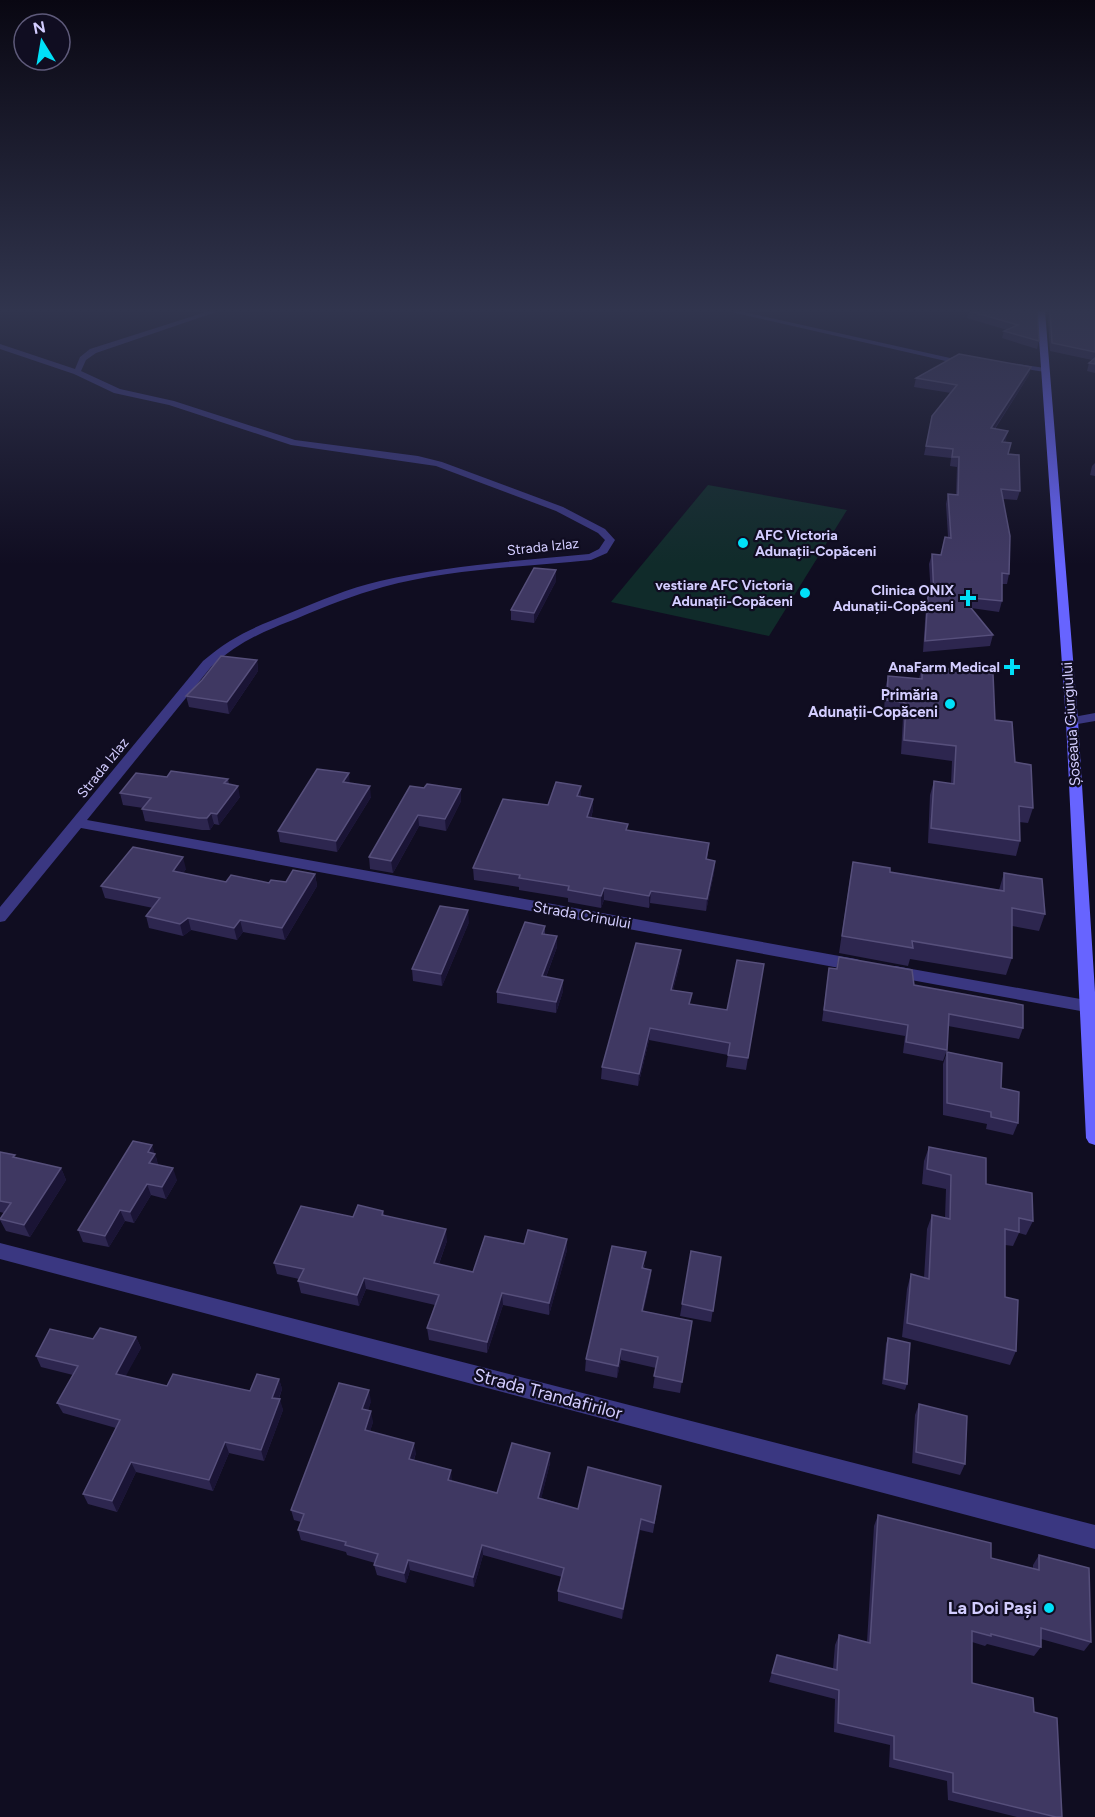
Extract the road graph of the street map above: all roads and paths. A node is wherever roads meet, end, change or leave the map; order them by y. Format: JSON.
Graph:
{"nodes":[{"id":1,"x":139,"y":396,"type":"edge"},
{"id":2,"x":1047,"y":396,"type":"edge"},
{"id":3,"x":1095,"y":717,"type":"edge"},
{"id":4,"x":1071,"y":721,"type":"junction"},
{"id":5,"x":78,"y":823,"type":"junction"},
{"id":6,"x":0,"y":917,"type":"edge"},
{"id":7,"x":1086,"y":1006,"type":"junction"},
{"id":8,"x":1095,"y":1137,"type":"edge"},
{"id":9,"x":0,"y":1251,"type":"edge"},
{"id":10,"x":1095,"y":1537,"type":"edge"}],
"edges":[{"from":1,"to":5,"type":"street","name":"Strada Izlaz"},
{"from":2,"to":4,"type":"street","name":"Șoseaua Giurgiului"},
{"from":3,"to":4,"type":"street"},
{"from":4,"to":7,"type":"street","name":"Șoseaua Giurgiului"},
{"from":5,"to":6,"type":"street","name":"Strada Izlaz"},
{"from":5,"to":7,"type":"street","name":"Strada Crinului"},
{"from":7,"to":8,"type":"street","name":"Șoseaua Giurgiului"},
{"from":9,"to":10,"type":"street","name":"Strada Trandafirilor"}]}
